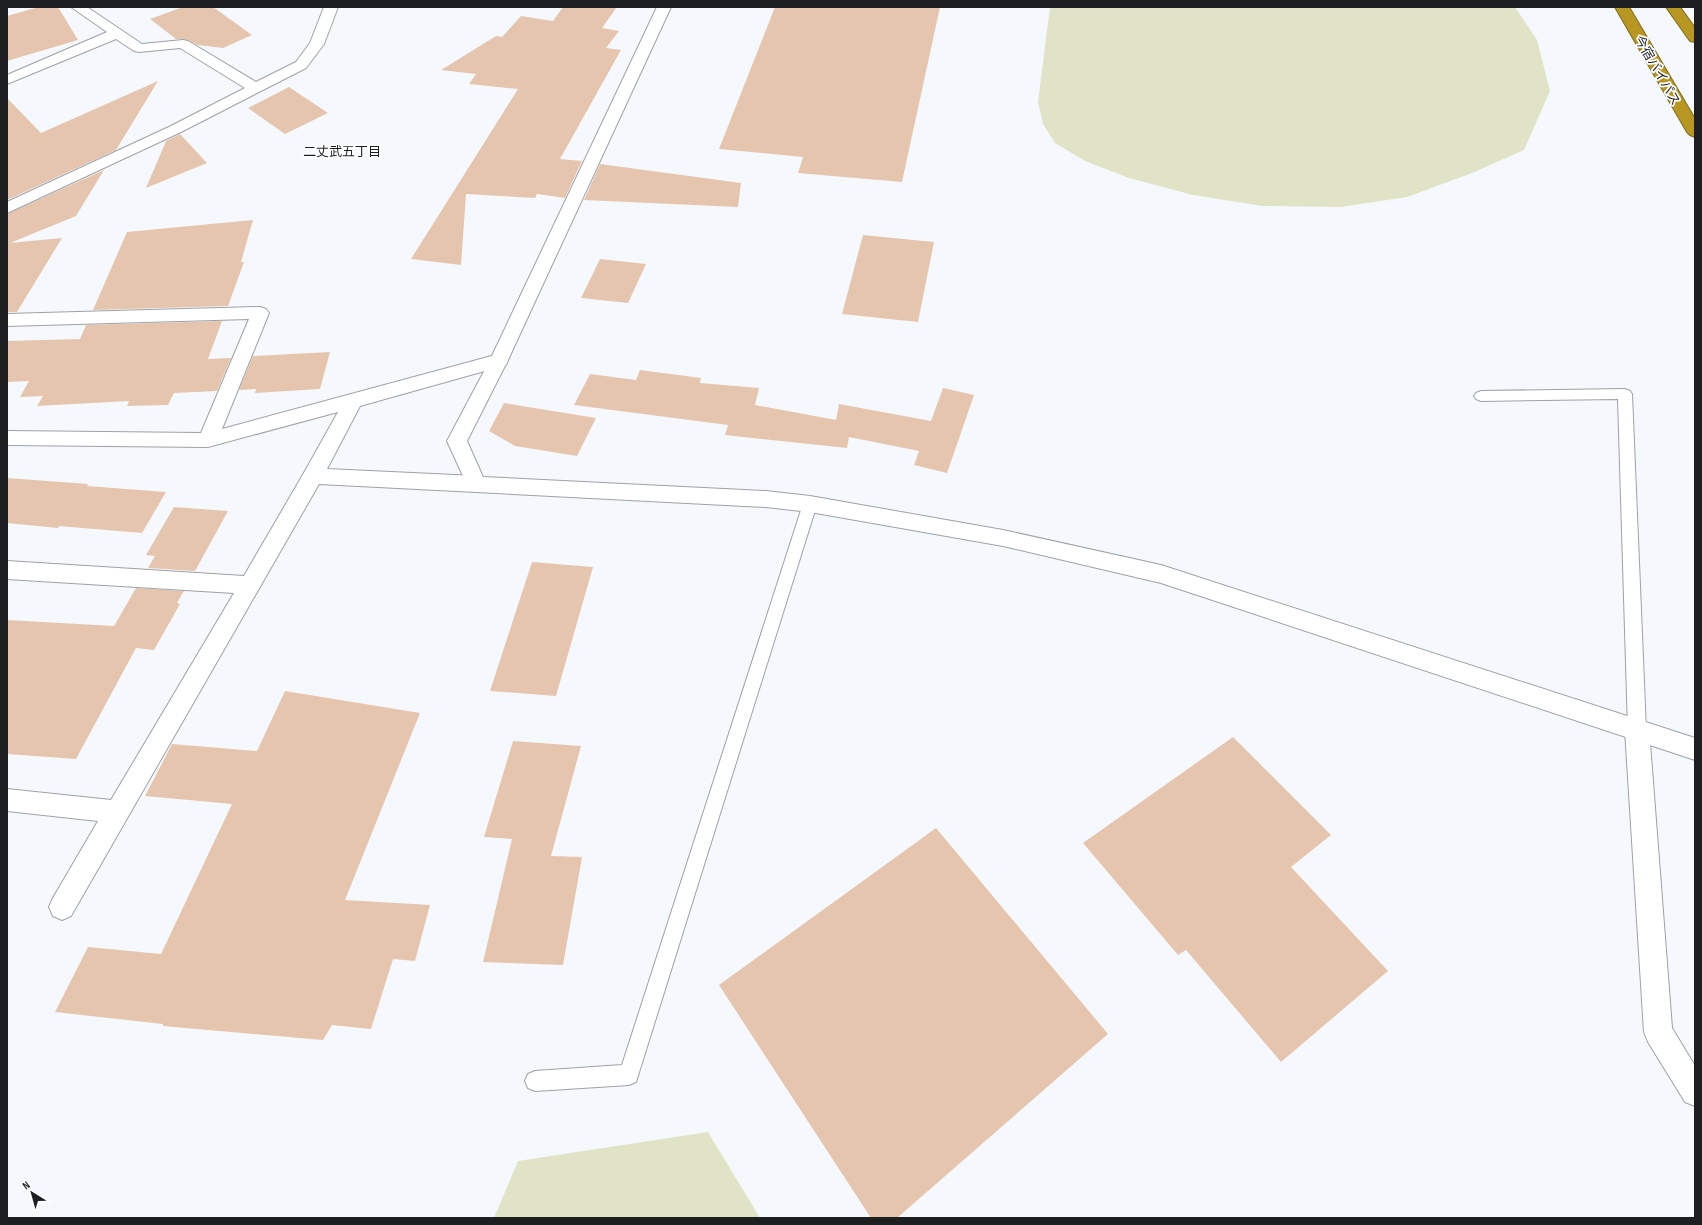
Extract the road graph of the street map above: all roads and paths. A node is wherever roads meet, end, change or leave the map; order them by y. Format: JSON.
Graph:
{"nodes":[{"id":1,"x":78,"y":7,"type":"edge"},
{"id":2,"x":331,"y":7,"type":"edge"},
{"id":3,"x":664,"y":7,"type":"edge"},
{"id":4,"x":1622,"y":7,"type":"edge"},
{"id":5,"x":1673,"y":7,"type":"edge"},
{"id":6,"x":117,"y":33,"type":"junction"},
{"id":7,"x":1695,"y":38,"type":"edge"},
{"id":8,"x":7,"y":80,"type":"edge"},
{"id":9,"x":255,"y":88,"type":"junction"},
{"id":10,"x":1695,"y":132,"type":"edge"},
{"id":11,"x":7,"y":208,"type":"edge"},
{"id":12,"x":7,"y":320,"type":"edge"},
{"id":13,"x":499,"y":360,"type":"junction"},
{"id":14,"x":1481,"y":396,"type":"dead end"},
{"id":15,"x":353,"y":401,"type":"junction"},
{"id":16,"x":7,"y":438,"type":"edge"},
{"id":17,"x":208,"y":440,"type":"junction"},
{"id":18,"x":313,"y":476,"type":"junction"},
{"id":19,"x":476,"y":484,"type":"junction"},
{"id":20,"x":810,"y":504,"type":"junction"},
{"id":21,"x":7,"y":570,"type":"edge"},
{"id":22,"x":250,"y":585,"type":"junction"},
{"id":23,"x":1637,"y":730,"type":"junction"},
{"id":24,"x":1695,"y":749,"type":"edge"},
{"id":25,"x":7,"y":800,"type":"edge"},
{"id":26,"x":118,"y":812,"type":"junction"},
{"id":27,"x":62,"y":907,"type":"dead end"},
{"id":28,"x":534,"y":1081,"type":"dead end"},
{"id":29,"x":1695,"y":1092,"type":"edge"}],
"edges":[{"from":1,"to":6,"type":"street"},
{"from":2,"to":9,"type":"street"},
{"from":3,"to":13,"type":"street"},
{"from":4,"to":10,"type":"highway","name":"今宿バイパス"},
{"from":5,"to":7,"type":"highway"},
{"from":6,"to":8,"type":"street"},
{"from":6,"to":9,"type":"street"},
{"from":9,"to":11,"type":"street"},
{"from":12,"to":17,"type":"street"},
{"from":13,"to":15,"type":"street"},
{"from":13,"to":19,"type":"street"},
{"from":14,"to":23,"type":"lane"},
{"from":15,"to":17,"type":"street"},
{"from":15,"to":18,"type":"street"},
{"from":16,"to":17,"type":"street"},
{"from":18,"to":19,"type":"street"},
{"from":18,"to":22,"type":"street"},
{"from":19,"to":20,"type":"street"},
{"from":20,"to":23,"type":"street"},
{"from":20,"to":28,"type":"lane"},
{"from":21,"to":22,"type":"street"},
{"from":22,"to":26,"type":"street"},
{"from":23,"to":24,"type":"street"},
{"from":23,"to":29,"type":"street"},
{"from":25,"to":26,"type":"street"},
{"from":26,"to":27,"type":"street"}]}
